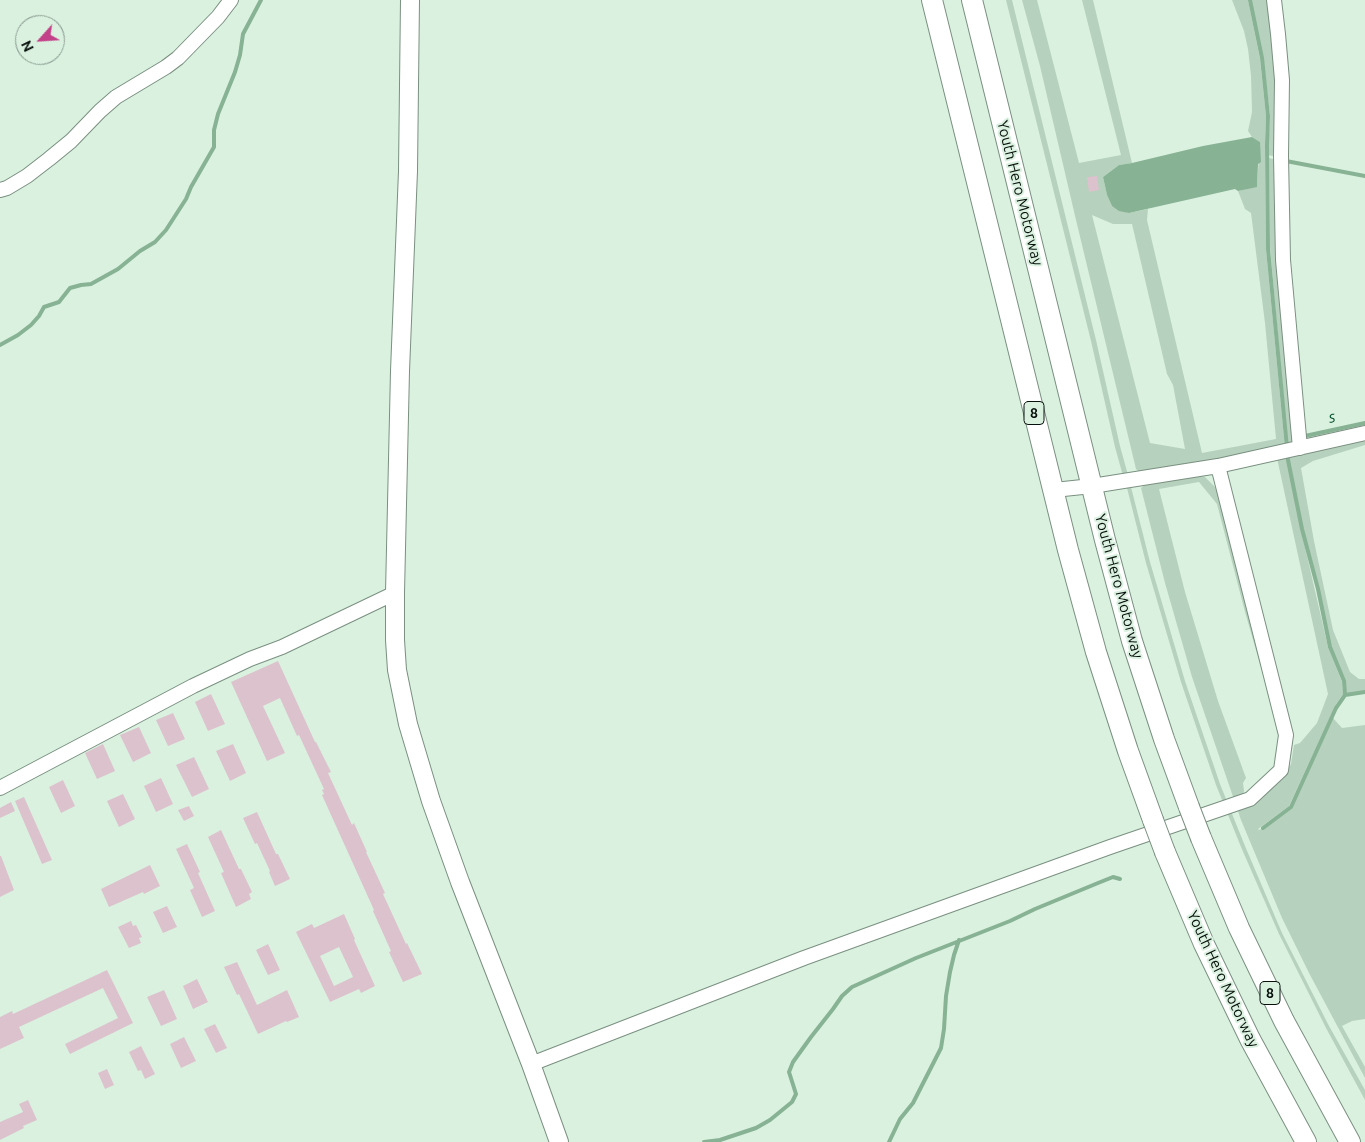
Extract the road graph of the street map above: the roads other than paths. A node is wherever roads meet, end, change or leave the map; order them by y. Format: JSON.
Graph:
{"nodes":[{"id":1,"x":231,"y":0,"type":"edge"},
{"id":2,"x":410,"y":0,"type":"edge"},
{"id":3,"x":932,"y":0,"type":"edge"},
{"id":4,"x":972,"y":0,"type":"edge"},
{"id":5,"x":1274,"y":0,"type":"edge"},
{"id":6,"x":2,"y":190,"type":"edge"},
{"id":7,"x":1365,"y":433,"type":"edge"},
{"id":8,"x":1293,"y":449,"type":"junction"},
{"id":9,"x":1218,"y":466,"type":"junction"},
{"id":10,"x":1092,"y":486,"type":"junction"},
{"id":11,"x":1054,"y":490,"type":"junction"},
{"id":12,"x":395,"y":593,"type":"junction"},
{"id":13,"x":0,"y":788,"type":"edge"},
{"id":14,"x":531,"y":1064,"type":"junction"},
{"id":15,"x":559,"y":1142,"type":"edge"},
{"id":16,"x":1306,"y":1142,"type":"edge"},
{"id":17,"x":1350,"y":1142,"type":"edge"}],
"edges":[{"from":1,"to":6,"type":"street"},
{"from":2,"to":12,"type":"main road"},
{"from":3,"to":11,"type":"highway","name":"Youth Hero Motorway","number":"8"},
{"from":4,"to":10,"type":"highway","name":"Youth Hero Motorway","number":"8"},
{"from":5,"to":8,"type":"street"},
{"from":7,"to":8,"type":"street"},
{"from":8,"to":9,"type":"street"},
{"from":9,"to":10,"type":"street"},
{"from":9,"to":14,"type":"street"},
{"from":10,"to":11,"type":"street"},
{"from":10,"to":17,"type":"highway","name":"Youth Hero Motorway","number":"8","bridge":true},
{"from":11,"to":16,"type":"highway","name":"Youth Hero Motorway","number":"8","bridge":true},
{"from":12,"to":13,"type":"street"},
{"from":12,"to":14,"type":"main road"},
{"from":14,"to":15,"type":"main road"}]}
